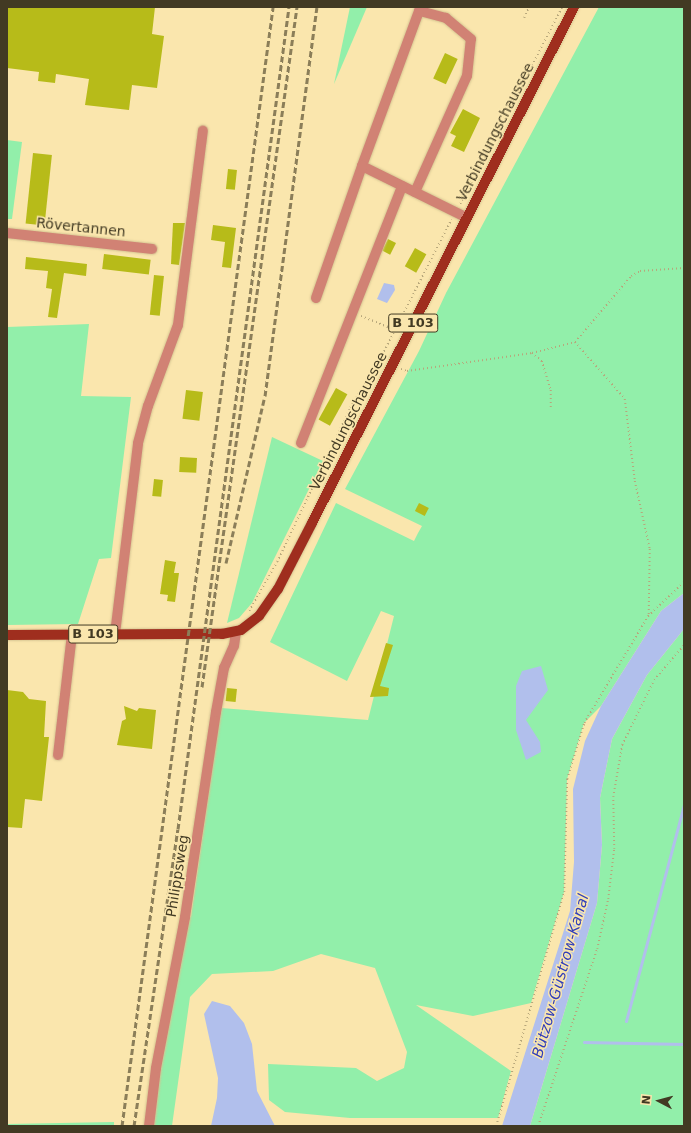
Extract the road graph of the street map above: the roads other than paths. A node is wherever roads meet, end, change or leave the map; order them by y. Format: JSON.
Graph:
{"nodes":[{"id":1,"x":574,"y":7,"type":"edge"},
{"id":2,"x":203,"y":131,"type":"dead end"},
{"id":3,"x":362,"y":166,"type":"junction"},
{"id":4,"x":402,"y":186,"type":"junction"},
{"id":5,"x":415,"y":192,"type":"junction"},
{"id":6,"x":467,"y":218,"type":"junction"},
{"id":7,"x":7,"y":233,"type":"edge"},
{"id":8,"x":152,"y":249,"type":"dead end"},
{"id":9,"x":316,"y":298,"type":"dead end"},
{"id":10,"x":301,"y":443,"type":"dead end"},
{"id":11,"x":236,"y":632,"type":"junction"},
{"id":12,"x":7,"y":634,"type":"edge"},
{"id":13,"x":72,"y":634,"type":"junction"},
{"id":14,"x":115,"y":634,"type":"junction"},
{"id":15,"x":58,"y":755,"type":"dead end"},
{"id":16,"x":149,"y":1126,"type":"edge"}],
"edges":[{"from":1,"to":6,"type":"main road","name":"Verbindungschaussee","number":"B 103"},
{"from":2,"to":14,"type":"street"},
{"from":3,"to":4,"type":"street"},
{"from":3,"to":5,"type":"street"},
{"from":3,"to":9,"type":"street"},
{"from":4,"to":5,"type":"street"},
{"from":4,"to":10,"type":"street"},
{"from":5,"to":6,"type":"street"},
{"from":6,"to":11,"type":"main road","name":"Verbindungschaussee","number":"B 103"},
{"from":7,"to":8,"type":"street","name":"Rövertannen"},
{"from":11,"to":14,"type":"main road","name":"Verbindungschaussee","number":"B 103"},
{"from":11,"to":16,"type":"street","name":"Philippsweg"},
{"from":12,"to":13,"type":"main road","name":"Verbindungschaussee","number":"B 103"},
{"from":13,"to":14,"type":"main road","name":"Verbindungschaussee","number":"B 103"},
{"from":13,"to":15,"type":"street"}]}
